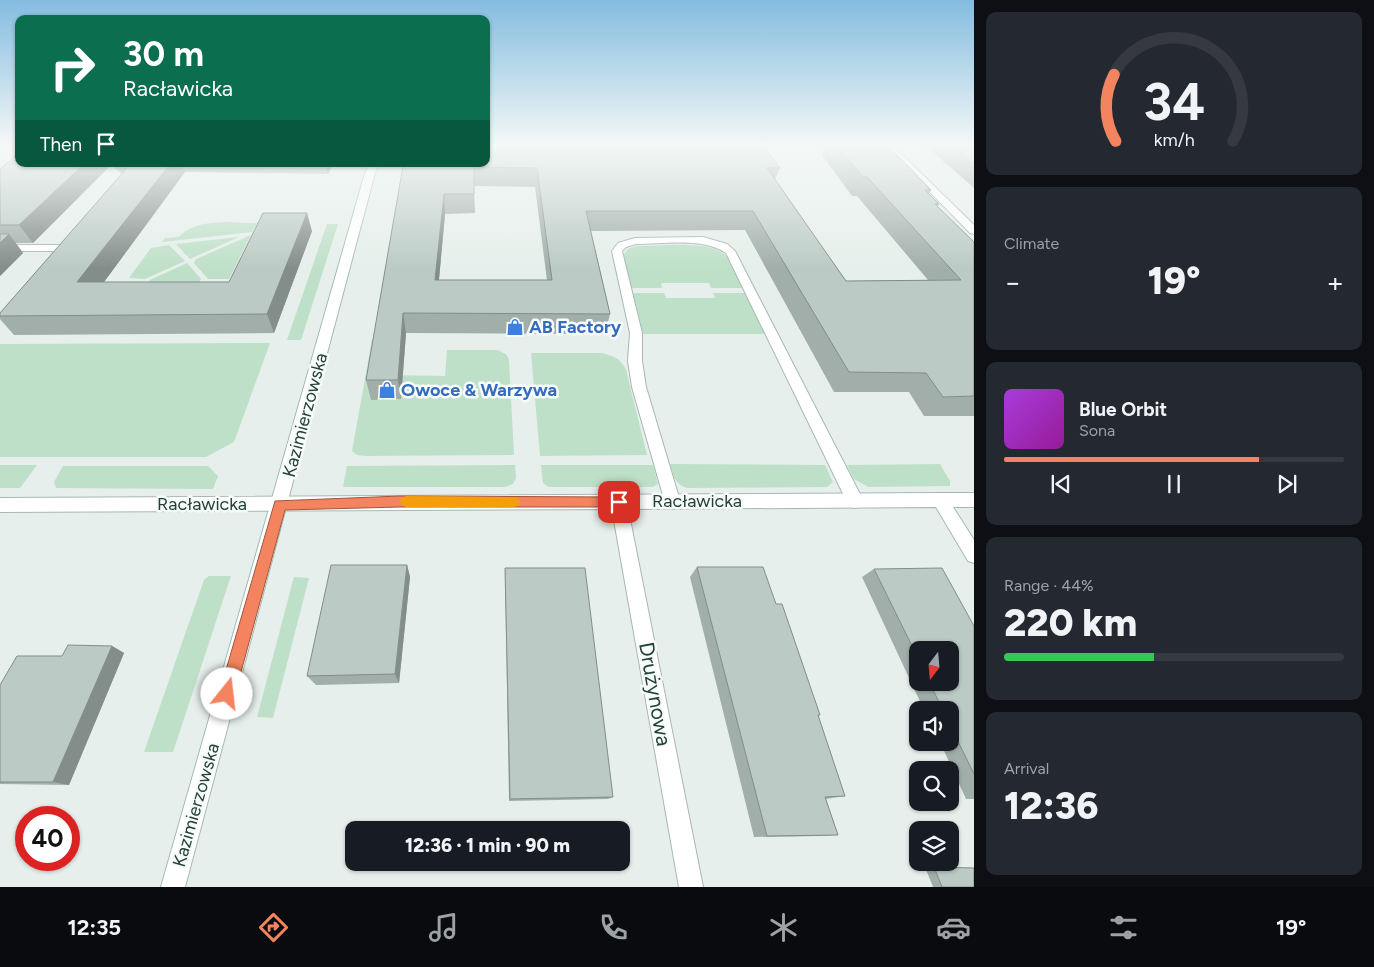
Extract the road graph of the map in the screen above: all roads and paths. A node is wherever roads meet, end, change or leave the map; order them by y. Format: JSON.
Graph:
{"nodes":[{"id":1,"x":366,"y":186,"type":"edge"},
{"id":2,"x":931,"y":186,"type":"edge"},
{"id":3,"x":972,"y":226,"type":"edge"},
{"id":4,"x":0,"y":248,"type":"edge"},
{"id":5,"x":49,"y":263,"type":"edge"},
{"id":6,"x":940,"y":500,"type":"junction"},
{"id":7,"x":974,"y":500,"type":"edge"},
{"id":8,"x":672,"y":501,"type":"junction"},
{"id":9,"x":855,"y":501,"type":"junction"},
{"id":10,"x":619,"y":502,"type":"junction"},
{"id":11,"x":280,"y":504,"type":"junction"},
{"id":12,"x":0,"y":505,"type":"edge"},
{"id":13,"x":974,"y":556,"type":"edge"},
{"id":14,"x":173,"y":887,"type":"edge"},
{"id":15,"x":691,"y":887,"type":"edge"}],
"edges":[{"from":1,"to":11,"type":"street","name":"Kazimierzowska"},
{"from":2,"to":3,"type":"street"},
{"from":4,"to":5,"type":"street"},
{"from":6,"to":7,"type":"street","name":"Racławicka"},
{"from":6,"to":9,"type":"street","name":"Racławicka"},
{"from":6,"to":13,"type":"street"},
{"from":8,"to":9,"type":"street","name":"Racławicka"},
{"from":8,"to":9,"type":"street"},
{"from":8,"to":10,"type":"street","name":"Racławicka"},
{"from":10,"to":11,"type":"street","name":"Racławicka"},
{"from":10,"to":15,"type":"street","name":"Drużynowa"},
{"from":11,"to":12,"type":"street","name":"Racławicka"},
{"from":11,"to":14,"type":"street","name":"Kazimierzowska"}]}
